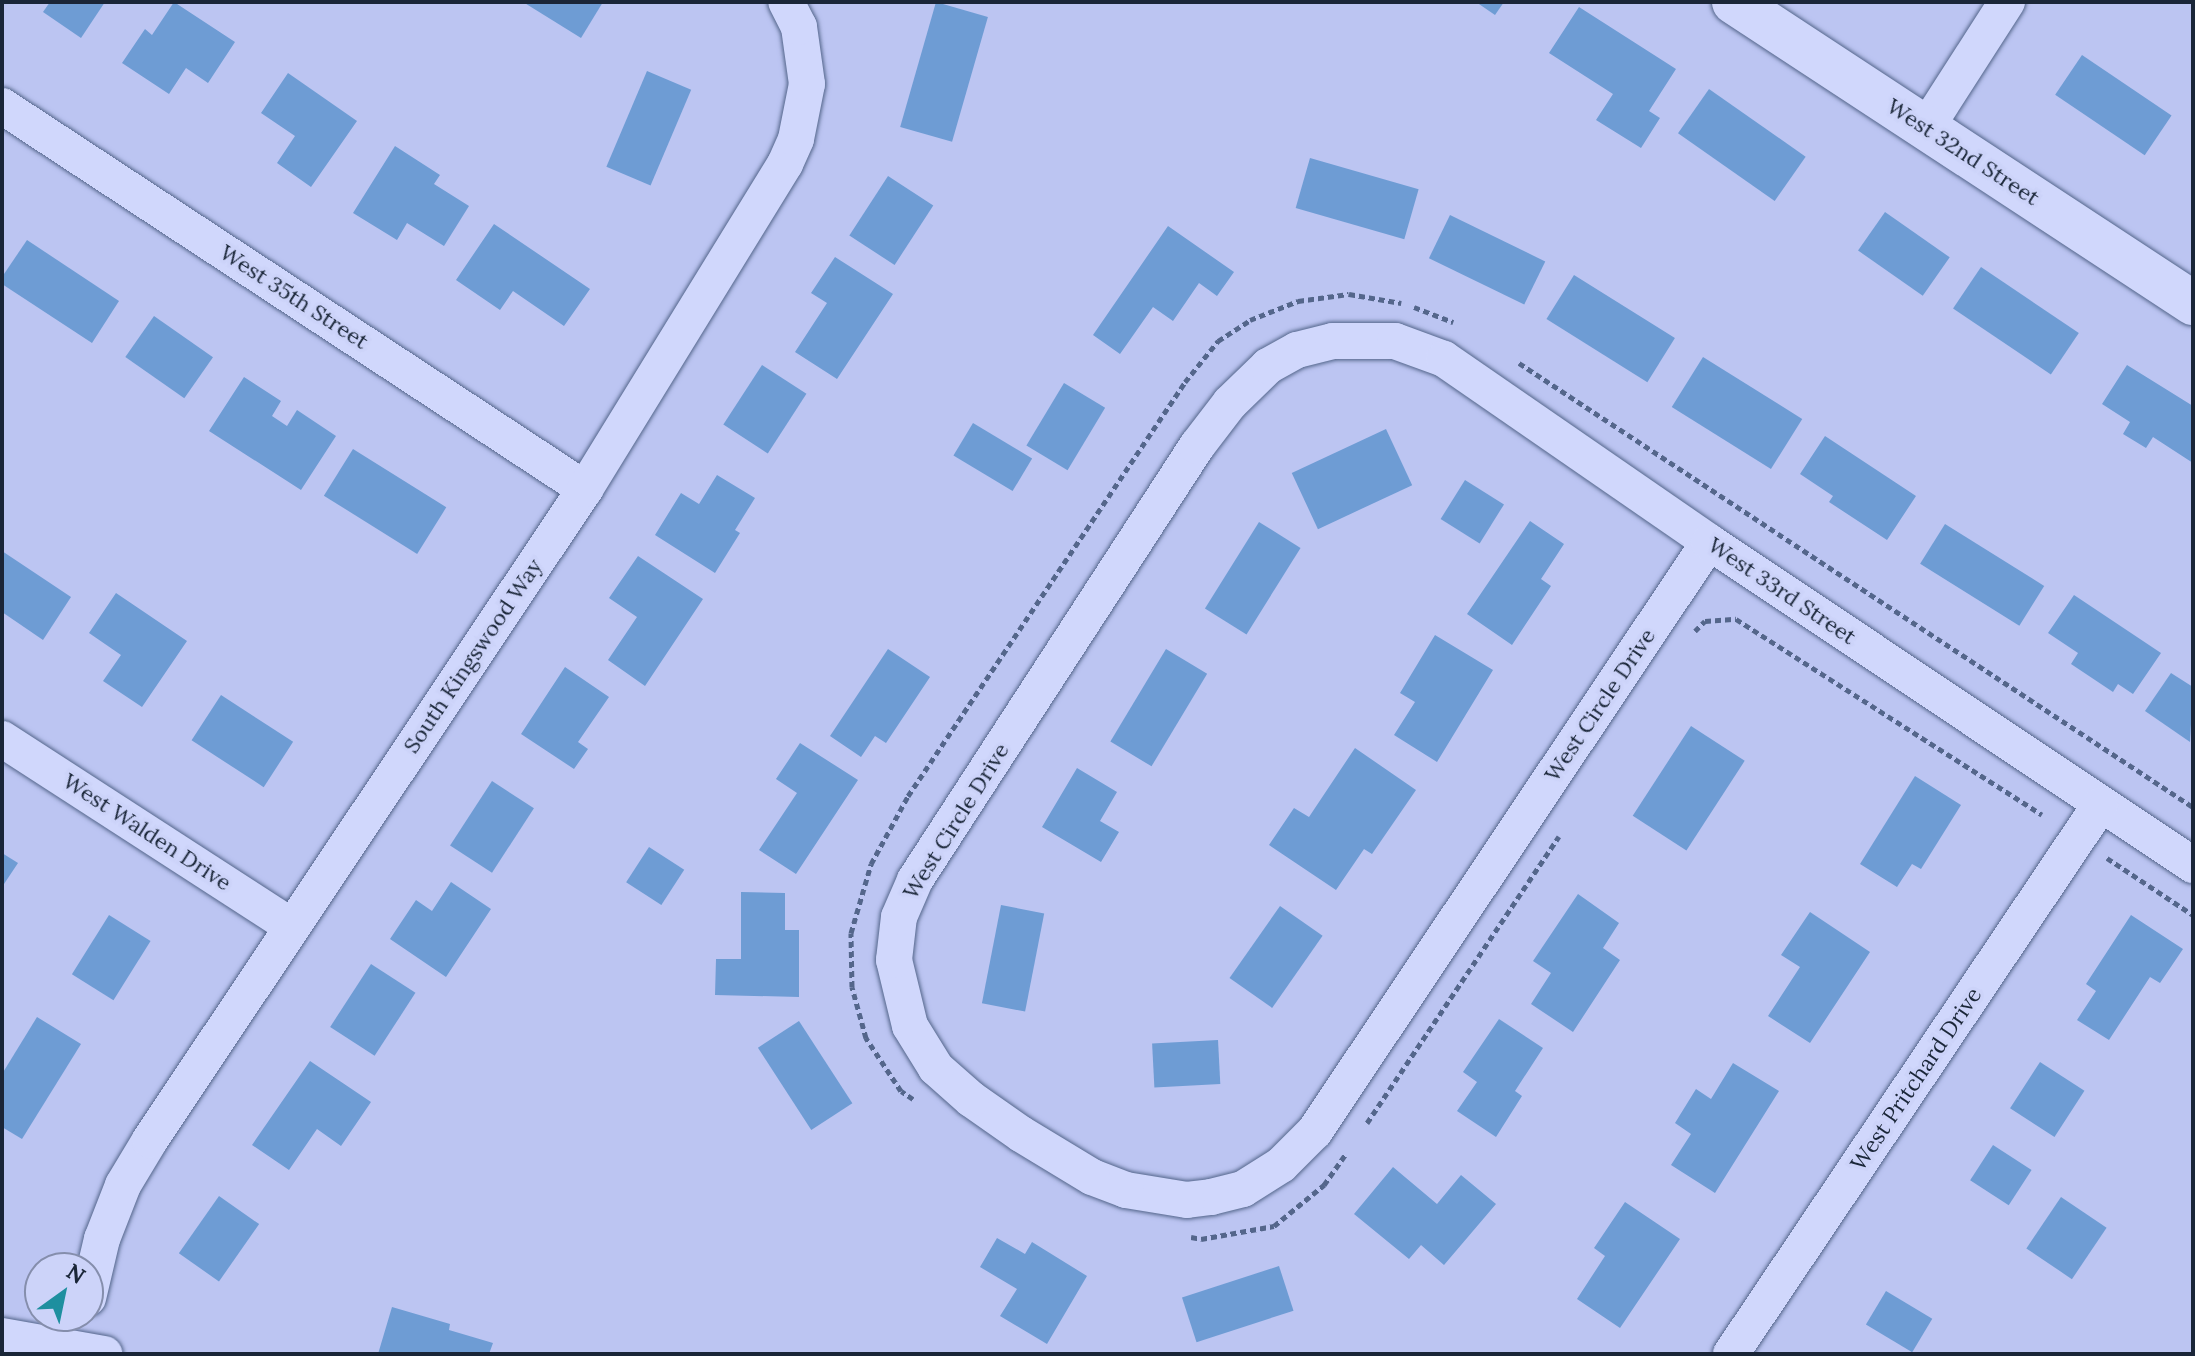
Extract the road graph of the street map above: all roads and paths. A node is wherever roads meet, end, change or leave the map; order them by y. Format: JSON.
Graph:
{"nodes":[{"id":1,"x":786,"y":2,"type":"edge"},
{"id":2,"x":1734,"y":2,"type":"edge"},
{"id":3,"x":2007,"y":2,"type":"edge"},
{"id":4,"x":2,"y":106,"type":"edge"},
{"id":5,"x":1926,"y":128,"type":"junction"},
{"id":6,"x":2193,"y":303,"type":"edge"},
{"id":7,"x":1464,"y":329,"type":"dead end"},
{"id":8,"x":1363,"y":339,"type":"joint"},
{"id":9,"x":1515,"y":361,"type":"dead end"},
{"id":10,"x":585,"y":489,"type":"junction"},
{"id":11,"x":1709,"y":542,"type":"junction"},
{"id":12,"x":1690,"y":634,"type":"dead end"},
{"id":13,"x":2,"y":739,"type":"edge"},
{"id":14,"x":2100,"y":805,"type":"junction"},
{"id":15,"x":2193,"y":807,"type":"edge"},
{"id":16,"x":2042,"y":815,"type":"dead end"},
{"id":17,"x":1563,"y":831,"type":"dead end"},
{"id":18,"x":2096,"y":851,"type":"dead end"},
{"id":19,"x":2193,"y":865,"type":"edge"},
{"id":20,"x":2193,"y":915,"type":"edge"},
{"id":21,"x":291,"y":926,"type":"junction"},
{"id":22,"x":923,"y":1106,"type":"dead end"},
{"id":23,"x":1364,"y":1128,"type":"dead end"},
{"id":24,"x":1348,"y":1151,"type":"dead end"},
{"id":25,"x":1188,"y":1236,"type":"dead end"},
{"id":26,"x":99,"y":1252,"type":"edge"},
{"id":27,"x":2,"y":1336,"type":"edge"},
{"id":28,"x":88,"y":1340,"type":"edge"},
{"id":29,"x":1731,"y":1354,"type":"edge"}],
"edges":[{"from":1,"to":10,"type":"street","name":"South Kingswood Way"},
{"from":2,"to":5,"type":"street","name":"West 32nd Street"},
{"from":3,"to":5,"type":"street"},
{"from":4,"to":10,"type":"street","name":"West 35th Street"},
{"from":5,"to":6,"type":"street","name":"West 32nd Street"},
{"from":7,"to":22,"type":"path"},
{"from":8,"to":11,"type":"street","name":"West 33rd Street"},
{"from":8,"to":11,"type":"street","name":"West Circle Drive"},
{"from":9,"to":15,"type":"path"},
{"from":10,"to":21,"type":"street","name":"South Kingswood Way"},
{"from":11,"to":14,"type":"street","name":"West 33rd Street"},
{"from":12,"to":16,"type":"path"},
{"from":13,"to":21,"type":"street","name":"West Walden Drive"},
{"from":14,"to":19,"type":"street","name":"West 33rd Street"},
{"from":14,"to":29,"type":"street","name":"West Pritchard Drive"},
{"from":17,"to":23,"type":"path"},
{"from":18,"to":20,"type":"path"},
{"from":21,"to":26,"type":"street","name":"South Kingswood Way"},
{"from":24,"to":25,"type":"path"},
{"from":27,"to":28,"type":"street"}]}
